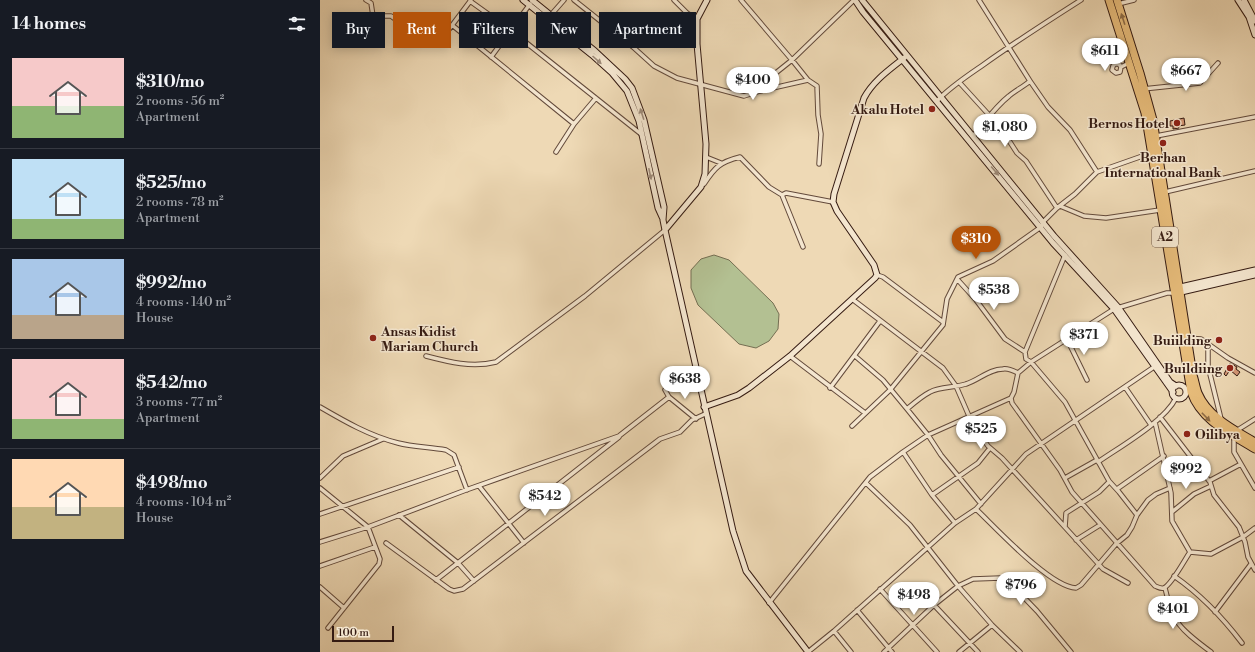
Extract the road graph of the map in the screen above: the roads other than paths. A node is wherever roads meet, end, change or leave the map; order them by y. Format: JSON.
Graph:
{"nodes":[{"id":1,"x":366,"y":0,"type":"edge"},
{"id":2,"x":471,"y":0,"type":"edge"},
{"id":3,"x":523,"y":0,"type":"edge"},
{"id":4,"x":564,"y":0,"type":"edge"},
{"id":5,"x":574,"y":0,"type":"edge"},
{"id":6,"x":674,"y":0,"type":"edge"},
{"id":7,"x":707,"y":0,"type":"edge"},
{"id":8,"x":741,"y":0,"type":"edge"},
{"id":9,"x":855,"y":0,"type":"edge"},
{"id":10,"x":862,"y":0,"type":"edge"},
{"id":11,"x":980,"y":0,"type":"edge"},
{"id":12,"x":1081,"y":0,"type":"edge"},
{"id":13,"x":1109,"y":0,"type":"edge"},
{"id":14,"x":1134,"y":0,"type":"edge"},
{"id":15,"x":1238,"y":0,"type":"edge"},
{"id":16,"x":1244,"y":0,"type":"edge"},
{"id":17,"x":531,"y":2,"type":"edge"},
{"id":18,"x":1117,"y":2,"type":"edge"},
{"id":19,"x":486,"y":12,"type":"edge"},
{"id":20,"x":524,"y":12,"type":"edge"},
{"id":21,"x":543,"y":12,"type":"edge"},
{"id":22,"x":553,"y":12,"type":"edge"},
{"id":23,"x":697,"y":19,"type":"junction"},
{"id":24,"x":1255,"y":21,"type":"edge"},
{"id":25,"x":452,"y":26,"type":"junction"},
{"id":26,"x":1255,"y":35,"type":"edge"},
{"id":27,"x":528,"y":44,"type":"edge"},
{"id":28,"x":1008,"y":47,"type":"junction"},
{"id":29,"x":498,"y":48,"type":"edge"},
{"id":30,"x":584,"y":48,"type":"edge"},
{"id":31,"x":491,"y":57,"type":"junction"},
{"id":32,"x":905,"y":58,"type":"junction"},
{"id":33,"x":792,"y":60,"type":"junction"},
{"id":34,"x":1130,"y":62,"type":"junction"},
{"id":35,"x":1218,"y":63,"type":"dead end"},
{"id":36,"x":1121,"y":67,"type":"dead end"},
{"id":37,"x":808,"y":80,"type":"junction"},
{"id":38,"x":1030,"y":81,"type":"junction"},
{"id":39,"x":959,"y":82,"type":"junction"},
{"id":40,"x":701,"y":84,"type":"junction"},
{"id":41,"x":1142,"y":89,"type":"junction"},
{"id":42,"x":760,"y":91,"type":"junction"},
{"id":43,"x":596,"y":98,"type":"junction"},
{"id":44,"x":939,"y":100,"type":"junction"},
{"id":45,"x":989,"y":115,"type":"junction"},
{"id":46,"x":1255,"y":117,"type":"edge"},
{"id":47,"x":574,"y":124,"type":"junction"},
{"id":48,"x":645,"y":134,"type":"junction"},
{"id":49,"x":973,"y":136,"type":"junction"},
{"id":50,"x":1153,"y":137,"type":"junction"},
{"id":51,"x":556,"y":152,"type":"dead end"},
{"id":52,"x":1152,"y":152,"type":"junction"},
{"id":53,"x":706,"y":157,"type":"junction"},
{"id":54,"x":721,"y":163,"type":"junction"},
{"id":55,"x":819,"y":164,"type":"dead end"},
{"id":56,"x":1255,"y":171,"type":"edge"},
{"id":57,"x":1097,"y":172,"type":"junction"},
{"id":58,"x":701,"y":187,"type":"junction"},
{"id":59,"x":1165,"y":192,"type":"junction"},
{"id":60,"x":782,"y":195,"type":"junction"},
{"id":61,"x":833,"y":202,"type":"junction"},
{"id":62,"x":1058,"y":207,"type":"junction"},
{"id":63,"x":1160,"y":210,"type":"junction"},
{"id":64,"x":1042,"y":225,"type":"junction"},
{"id":65,"x":665,"y":230,"type":"junction"},
{"id":66,"x":803,"y":247,"type":"dead end"},
{"id":67,"x":1065,"y":255,"type":"junction"},
{"id":68,"x":877,"y":275,"type":"junction"},
{"id":69,"x":1255,"y":275,"type":"edge"},
{"id":70,"x":957,"y":279,"type":"junction"},
{"id":71,"x":1175,"y":291,"type":"junction"},
{"id":72,"x":852,"y":299,"type":"junction"},
{"id":73,"x":1116,"y":308,"type":"junction"},
{"id":74,"x":880,"y":321,"type":"junction"},
{"id":75,"x":943,"y":322,"type":"junction"},
{"id":76,"x":1187,"y":338,"type":"junction"},
{"id":77,"x":1067,"y":339,"type":"junction"},
{"id":78,"x":1208,"y":344,"type":"junction"},
{"id":79,"x":922,"y":351,"type":"junction"},
{"id":80,"x":1025,"y":352,"type":"junction"},
{"id":81,"x":426,"y":356,"type":"dead end"},
{"id":82,"x":790,"y":356,"type":"junction"},
{"id":83,"x":855,"y":356,"type":"junction"},
{"id":84,"x":1031,"y":362,"type":"junction"},
{"id":85,"x":1156,"y":366,"type":"junction"},
{"id":86,"x":1255,"y":373,"type":"edge"},
{"id":87,"x":1018,"y":374,"type":"junction"},
{"id":88,"x":1087,"y":380,"type":"dead end"},
{"id":89,"x":1186,"y":385,"type":"junction"},
{"id":90,"x":956,"y":386,"type":"junction"},
{"id":91,"x":1125,"y":387,"type":"junction"},
{"id":92,"x":830,"y":388,"type":"junction"},
{"id":93,"x":665,"y":390,"type":"dead end"},
{"id":94,"x":890,"y":390,"type":"junction"},
{"id":95,"x":1172,"y":392,"type":"junction"},
{"id":96,"x":1195,"y":394,"type":"junction"},
{"id":97,"x":670,"y":397,"type":"junction"},
{"id":98,"x":1184,"y":397,"type":"junction"},
{"id":99,"x":1011,"y":398,"type":"junction"},
{"id":100,"x":1176,"y":398,"type":"junction"},
{"id":101,"x":320,"y":407,"type":"edge"},
{"id":102,"x":704,"y":407,"type":"junction"},
{"id":103,"x":907,"y":409,"type":"junction"},
{"id":104,"x":705,"y":414,"type":"junction"},
{"id":105,"x":865,"y":414,"type":"junction"},
{"id":106,"x":970,"y":416,"type":"junction"},
{"id":107,"x":1160,"y":417,"type":"junction"},
{"id":108,"x":696,"y":419,"type":"junction"},
{"id":109,"x":1255,"y":419,"type":"edge"},
{"id":110,"x":1076,"y":421,"type":"junction"},
{"id":111,"x":1155,"y":422,"type":"junction"},
{"id":112,"x":1220,"y":424,"type":"junction"},
{"id":113,"x":1151,"y":425,"type":"junction"},
{"id":114,"x":852,"y":426,"type":"dead end"},
{"id":115,"x":1235,"y":433,"type":"junction"},
{"id":116,"x":623,"y":434,"type":"junction"},
{"id":117,"x":928,"y":435,"type":"junction"},
{"id":118,"x":383,"y":439,"type":"junction"},
{"id":119,"x":1255,"y":442,"type":"edge"},
{"id":120,"x":1042,"y":444,"type":"junction"},
{"id":121,"x":990,"y":448,"type":"junction"},
{"id":122,"x":1255,"y":449,"type":"edge"},
{"id":123,"x":903,"y":452,"type":"junction"},
{"id":124,"x":1164,"y":456,"type":"junction"},
{"id":125,"x":1098,"y":461,"type":"junction"},
{"id":126,"x":1241,"y":464,"type":"junction"},
{"id":127,"x":459,"y":467,"type":"junction"},
{"id":128,"x":1013,"y":470,"type":"junction"},
{"id":129,"x":959,"y":477,"type":"junction"},
{"id":130,"x":320,"y":478,"type":"edge"},
{"id":131,"x":1065,"y":478,"type":"junction"},
{"id":132,"x":1109,"y":482,"type":"junction"},
{"id":133,"x":866,"y":483,"type":"junction"},
{"id":134,"x":1210,"y":483,"type":"junction"},
{"id":135,"x":479,"y":486,"type":"junction"},
{"id":136,"x":320,"y":488,"type":"edge"},
{"id":137,"x":1170,"y":488,"type":"junction"},
{"id":138,"x":1255,"y":488,"type":"edge"},
{"id":139,"x":1117,"y":489,"type":"junction"},
{"id":140,"x":467,"y":490,"type":"junction"},
{"id":141,"x":932,"y":495,"type":"junction"},
{"id":142,"x":981,"y":504,"type":"junction"},
{"id":143,"x":1082,"y":504,"type":"junction"},
{"id":144,"x":343,"y":507,"type":"junction"},
{"id":145,"x":976,"y":509,"type":"junction"},
{"id":146,"x":1172,"y":512,"type":"junction"},
{"id":147,"x":320,"y":514,"type":"edge"},
{"id":148,"x":399,"y":515,"type":"junction"},
{"id":149,"x":1137,"y":515,"type":"junction"},
{"id":150,"x":508,"y":523,"type":"junction"},
{"id":151,"x":955,"y":523,"type":"junction"},
{"id":152,"x":1100,"y":524,"type":"junction"},
{"id":153,"x":368,"y":527,"type":"junction"},
{"id":154,"x":1065,"y":527,"type":"junction"},
{"id":155,"x":1255,"y":528,"type":"edge"},
{"id":156,"x":1243,"y":537,"type":"junction"},
{"id":157,"x":1076,"y":540,"type":"junction"},
{"id":158,"x":320,"y":542,"type":"edge"},
{"id":159,"x":386,"y":543,"type":"dead end"},
{"id":160,"x":524,"y":543,"type":"junction"},
{"id":161,"x":1116,"y":544,"type":"junction"},
{"id":162,"x":375,"y":547,"type":"junction"},
{"id":163,"x":928,"y":548,"type":"junction"},
{"id":164,"x":1190,"y":552,"type":"junction"},
{"id":165,"x":458,"y":563,"type":"junction"},
{"id":166,"x":1252,"y":564,"type":"junction"},
{"id":167,"x":1099,"y":565,"type":"junction"},
{"id":168,"x":320,"y":566,"type":"edge"},
{"id":169,"x":1255,"y":570,"type":"edge"},
{"id":170,"x":1174,"y":576,"type":"junction"},
{"id":171,"x":436,"y":580,"type":"junction"},
{"id":172,"x":474,"y":581,"type":"junction"},
{"id":173,"x":1128,"y":583,"type":"dead end"},
{"id":174,"x":958,"y":586,"type":"junction"},
{"id":175,"x":320,"y":587,"type":"edge"},
{"id":176,"x":1165,"y":588,"type":"junction"},
{"id":177,"x":880,"y":589,"type":"junction"},
{"id":178,"x":769,"y":603,"type":"junction"},
{"id":179,"x":934,"y":605,"type":"junction"},
{"id":180,"x":344,"y":608,"type":"junction"},
{"id":181,"x":857,"y":610,"type":"junction"},
{"id":182,"x":1215,"y":612,"type":"junction"},
{"id":183,"x":992,"y":625,"type":"junction"},
{"id":184,"x":912,"y":626,"type":"junction"},
{"id":185,"x":328,"y":628,"type":"dead end"},
{"id":186,"x":834,"y":632,"type":"junction"},
{"id":187,"x":970,"y":643,"type":"junction"},
{"id":188,"x":1242,"y":643,"type":"dead end"},
{"id":189,"x":888,"y":648,"type":"junction"},
{"id":190,"x":808,"y":652,"type":"edge"},
{"id":191,"x":851,"y":652,"type":"edge"},
{"id":192,"x":884,"y":652,"type":"edge"},
{"id":193,"x":892,"y":652,"type":"edge"},
{"id":194,"x":937,"y":652,"type":"edge"},
{"id":195,"x":959,"y":652,"type":"edge"},
{"id":196,"x":978,"y":652,"type":"edge"},
{"id":197,"x":1020,"y":652,"type":"edge"},
{"id":198,"x":1071,"y":652,"type":"edge"},
{"id":199,"x":1211,"y":652,"type":"edge"}],
"edges":[{"from":1,"to":25,"type":"street"},
{"from":2,"to":19,"type":"street"},
{"from":2,"to":25,"type":"street"},
{"from":3,"to":17,"type":"street"},
{"from":4,"to":22,"type":"street"},
{"from":5,"to":40,"type":"street"},
{"from":6,"to":23,"type":"street"},
{"from":7,"to":23,"type":"street"},
{"from":8,"to":33,"type":"street"},
{"from":9,"to":32,"type":"street"},
{"from":9,"to":33,"type":"street"},
{"from":10,"to":32,"type":"street"},
{"from":11,"to":28,"type":"street"},
{"from":12,"to":28,"type":"street"},
{"from":13,"to":34,"type":"highway","number":"A2"},
{"from":14,"to":18,"type":"street"},
{"from":15,"to":26,"type":"street"},
{"from":16,"to":24,"type":"street"},
{"from":17,"to":20,"type":"street"},
{"from":17,"to":21,"type":"street"},
{"from":41,"to":18,"type":"highway","number":"A2","one_way":true},
{"from":23,"to":40,"type":"street"},
{"from":25,"to":31,"type":"street"},
{"from":27,"to":43,"type":"street"},
{"from":28,"to":38,"type":"street"},
{"from":28,"to":39,"type":"street"},
{"from":29,"to":31,"type":"street"},
{"from":30,"to":48,"type":"street"},
{"from":31,"to":47,"type":"street"},
{"from":32,"to":44,"type":"street"},
{"from":32,"to":61,"type":"street"},
{"from":33,"to":37,"type":"street"},
{"from":33,"to":42,"type":"street"},
{"from":34,"to":36,"type":"street"},
{"from":34,"to":41,"type":"highway","number":"A2"},
{"from":35,"to":41,"type":"street"},
{"from":37,"to":42,"type":"street"},
{"from":37,"to":55,"type":"street"},
{"from":38,"to":45,"type":"street"},
{"from":38,"to":57,"type":"street"},
{"from":39,"to":44,"type":"street"},
{"from":39,"to":45,"type":"street"},
{"from":40,"to":42,"type":"street"},
{"from":40,"to":53,"type":"street"},
{"from":41,"to":50,"type":"highway","number":"A2"},
{"from":43,"to":47,"type":"street"},
{"from":43,"to":48,"type":"street"},
{"from":44,"to":49,"type":"street"},
{"from":44,"to":64,"type":"street","one_way":true},
{"from":45,"to":49,"type":"street"},
{"from":45,"to":62,"type":"street"},
{"from":46,"to":50,"type":"street"},
{"from":47,"to":51,"type":"street"},
{"from":48,"to":65,"type":"street"},
{"from":49,"to":64,"type":"street"},
{"from":50,"to":52,"type":"highway","number":"A2"},
{"from":50,"to":59,"type":"highway","number":"A2"},
{"from":52,"to":57,"type":"street"},
{"from":52,"to":63,"type":"highway","number":"A2"},
{"from":53,"to":54,"type":"street"},
{"from":53,"to":58,"type":"street"},
{"from":54,"to":58,"type":"street"},
{"from":54,"to":60,"type":"street"},
{"from":56,"to":59,"type":"street"},
{"from":57,"to":62,"type":"street"},
{"from":58,"to":65,"type":"street"},
{"from":59,"to":71,"type":"highway","number":"A2"},
{"from":60,"to":61,"type":"street"},
{"from":60,"to":66,"type":"street"},
{"from":61,"to":68,"type":"street"},
{"from":62,"to":63,"type":"street"},
{"from":62,"to":64,"type":"street"},
{"from":63,"to":71,"type":"highway","number":"A2"},
{"from":64,"to":67,"type":"street"},
{"from":64,"to":70,"type":"street"},
{"from":64,"to":73,"type":"street"},
{"from":65,"to":81,"type":"street"},
{"from":65,"to":102,"type":"street"},
{"from":67,"to":73,"type":"street"},
{"from":67,"to":80,"type":"street"},
{"from":68,"to":72,"type":"street"},
{"from":68,"to":75,"type":"street"},
{"from":69,"to":71,"type":"street"},
{"from":70,"to":75,"type":"street"},
{"from":70,"to":80,"type":"street"},
{"from":71,"to":73,"type":"street"},
{"from":71,"to":76,"type":"highway","number":"A2"},
{"from":71,"to":89,"type":"highway","number":"A2"},
{"from":72,"to":74,"type":"street"},
{"from":72,"to":82,"type":"street"},
{"from":73,"to":77,"type":"street"},
{"from":73,"to":85,"type":"street"},
{"from":74,"to":79,"type":"street"},
{"from":74,"to":83,"type":"street"},
{"from":75,"to":79,"type":"street"},
{"from":76,"to":78,"type":"street"},
{"from":76,"to":89,"type":"highway","number":"A2"},
{"from":77,"to":84,"type":"street"},
{"from":77,"to":88,"type":"street"},
{"from":78,"to":86,"type":"street"},
{"from":78,"to":112,"type":"street"},
{"from":79,"to":90,"type":"street"},
{"from":79,"to":94,"type":"street"},
{"from":80,"to":84,"type":"street"},
{"from":82,"to":92,"type":"street"},
{"from":82,"to":102,"type":"street"},
{"from":83,"to":92,"type":"street"},
{"from":83,"to":94,"type":"street"},
{"from":84,"to":87,"type":"street"},
{"from":84,"to":110,"type":"street"},
{"from":85,"to":89,"type":"street"},
{"from":85,"to":91,"type":"street"},
{"from":85,"to":95,"type":"street"},
{"from":87,"to":90,"type":"street"},
{"from":87,"to":99,"type":"street"},
{"from":89,"to":95,"type":"street"},
{"from":89,"to":96,"type":"highway","number":"A2"},
{"from":89,"to":98,"type":"street"},
{"from":90,"to":103,"type":"street"},
{"from":90,"to":106,"type":"street"},
{"from":91,"to":110,"type":"street"},
{"from":91,"to":113,"type":"street"},
{"from":92,"to":105,"type":"street"},
{"from":93,"to":97,"type":"street"},
{"from":94,"to":103,"type":"street"},
{"from":94,"to":105,"type":"street"},
{"from":95,"to":100,"type":"street"},
{"from":96,"to":98,"type":"street"},
{"from":96,"to":112,"type":"highway","number":"A2"},
{"from":97,"to":108,"type":"street"},
{"from":97,"to":116,"type":"street"},
{"from":98,"to":100,"type":"street"},
{"from":99,"to":106,"type":"street"},
{"from":99,"to":120,"type":"street"},
{"from":100,"to":107,"type":"street"},
{"from":101,"to":118,"type":"street"},
{"from":102,"to":104,"type":"street"},
{"from":103,"to":117,"type":"street"},
{"from":104,"to":108,"type":"street"},
{"from":104,"to":178,"type":"street"},
{"from":105,"to":114,"type":"street"},
{"from":106,"to":117,"type":"street"},
{"from":106,"to":121,"type":"street"},
{"from":107,"to":111,"type":"street"},
{"from":107,"to":134,"type":"street"},
{"from":108,"to":160,"type":"street"},
{"from":109,"to":115,"type":"street"},
{"from":110,"to":120,"type":"street"},
{"from":110,"to":125,"type":"street"},
{"from":111,"to":113,"type":"street"},
{"from":111,"to":124,"type":"street"},
{"from":112,"to":115,"type":"highway","number":"A2"},
{"from":113,"to":125,"type":"street"},
{"from":115,"to":119,"type":"highway","number":"A2"},
{"from":115,"to":122,"type":"highway","number":"A2"},
{"from":115,"to":126,"type":"street"},
{"from":116,"to":135,"type":"street"},
{"from":116,"to":150,"type":"street"},
{"from":117,"to":123,"type":"street"},
{"from":117,"to":129,"type":"street"},
{"from":118,"to":127,"type":"street"},
{"from":118,"to":130,"type":"street"},
{"from":120,"to":128,"type":"street"},
{"from":120,"to":131,"type":"street"},
{"from":121,"to":128,"type":"street"},
{"from":121,"to":129,"type":"street"},
{"from":123,"to":133,"type":"street"},
{"from":123,"to":141,"type":"street"},
{"from":124,"to":137,"type":"street"},
{"from":124,"to":139,"type":"street"},
{"from":125,"to":131,"type":"street"},
{"from":125,"to":132,"type":"street"},
{"from":126,"to":134,"type":"street"},
{"from":126,"to":138,"type":"street"},
{"from":127,"to":140,"type":"street"},
{"from":127,"to":144,"type":"street"},
{"from":128,"to":142,"type":"street"},
{"from":128,"to":154,"type":"street"},
{"from":129,"to":141,"type":"street"},
{"from":129,"to":142,"type":"street"},
{"from":131,"to":143,"type":"street"},
{"from":132,"to":139,"type":"street"},
{"from":132,"to":143,"type":"street"},
{"from":133,"to":163,"type":"street"},
{"from":133,"to":178,"type":"street"},
{"from":134,"to":146,"type":"street"},
{"from":134,"to":156,"type":"street"},
{"from":135,"to":140,"type":"street"},
{"from":135,"to":150,"type":"street"},
{"from":136,"to":144,"type":"street"},
{"from":137,"to":146,"type":"street"},
{"from":137,"to":149,"type":"street"},
{"from":139,"to":149,"type":"street"},
{"from":140,"to":148,"type":"street"},
{"from":141,"to":151,"type":"street"},
{"from":142,"to":145,"type":"street"},
{"from":143,"to":152,"type":"street"},
{"from":143,"to":154,"type":"street"},
{"from":144,"to":147,"type":"street"},
{"from":144,"to":153,"type":"street"},
{"from":145,"to":151,"type":"street"},
{"from":145,"to":167,"type":"street"},
{"from":146,"to":164,"type":"street"},
{"from":148,"to":153,"type":"street"},
{"from":148,"to":165,"type":"street"},
{"from":149,"to":161,"type":"street"},
{"from":150,"to":160,"type":"street"},
{"from":150,"to":165,"type":"street"},
{"from":151,"to":163,"type":"street"},
{"from":152,"to":157,"type":"street"},
{"from":152,"to":161,"type":"street"},
{"from":153,"to":158,"type":"street"},
{"from":153,"to":162,"type":"street"},
{"from":154,"to":157,"type":"street"},
{"from":155,"to":156,"type":"street"},
{"from":156,"to":164,"type":"street"},
{"from":156,"to":166,"type":"street"},
{"from":157,"to":167,"type":"street"},
{"from":159,"to":171,"type":"street"},
{"from":160,"to":172,"type":"street"},
{"from":161,"to":167,"type":"street"},
{"from":161,"to":176,"type":"street"},
{"from":162,"to":168,"type":"street"},
{"from":162,"to":180,"type":"street"},
{"from":163,"to":174,"type":"street"},
{"from":163,"to":177,"type":"street"},
{"from":164,"to":170,"type":"street"},
{"from":165,"to":171,"type":"street"},
{"from":165,"to":172,"type":"street"},
{"from":166,"to":169,"type":"street"},
{"from":166,"to":182,"type":"street"},
{"from":167,"to":173,"type":"street"},
{"from":170,"to":176,"type":"street"},
{"from":170,"to":182,"type":"street"},
{"from":171,"to":172,"type":"street"},
{"from":174,"to":179,"type":"street"},
{"from":174,"to":183,"type":"street"},
{"from":174,"to":198,"type":"street"},
{"from":175,"to":180,"type":"street"},
{"from":176,"to":199,"type":"street"},
{"from":177,"to":181,"type":"street"},
{"from":177,"to":184,"type":"street"},
{"from":178,"to":190,"type":"street"},
{"from":179,"to":184,"type":"street"},
{"from":179,"to":187,"type":"street"},
{"from":180,"to":185,"type":"street"},
{"from":181,"to":186,"type":"street"},
{"from":181,"to":189,"type":"street"},
{"from":182,"to":188,"type":"street"},
{"from":183,"to":187,"type":"street"},
{"from":183,"to":197,"type":"street"},
{"from":184,"to":189,"type":"street"},
{"from":184,"to":194,"type":"street"},
{"from":186,"to":190,"type":"street"},
{"from":186,"to":191,"type":"street"},
{"from":187,"to":195,"type":"street"},
{"from":187,"to":196,"type":"street"},
{"from":189,"to":192,"type":"street"},
{"from":189,"to":193,"type":"street"}]}
